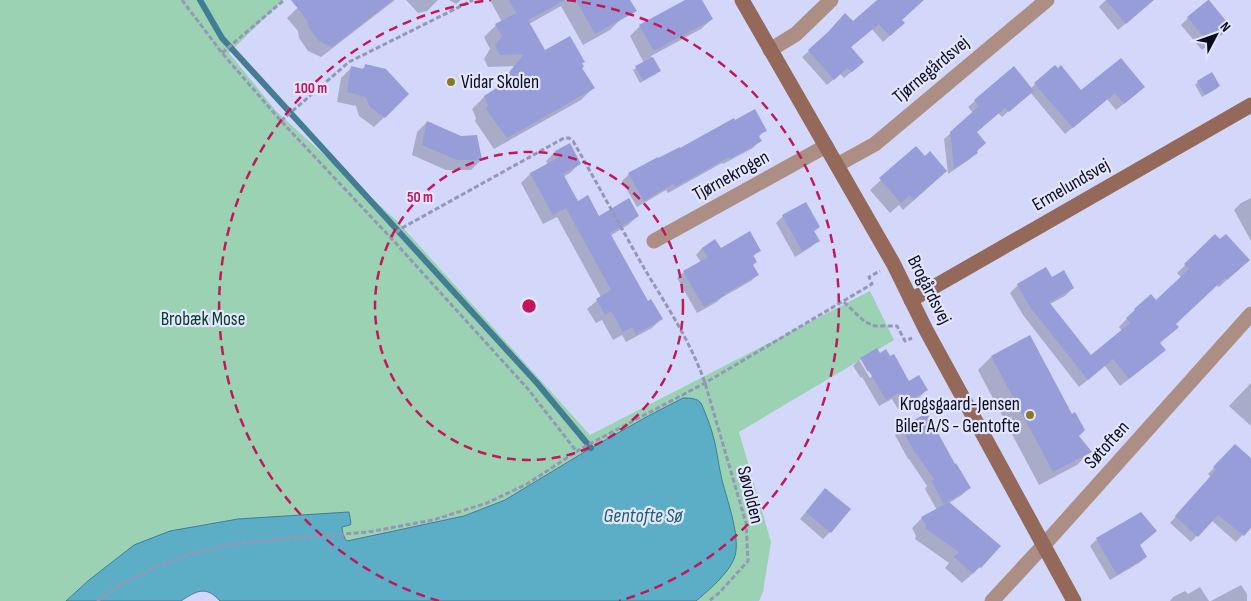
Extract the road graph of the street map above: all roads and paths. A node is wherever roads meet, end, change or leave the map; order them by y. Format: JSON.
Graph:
{"nodes":[{"id":1,"x":182,"y":0,"type":"edge"},
{"id":2,"x":284,"y":0,"type":"edge"},
{"id":3,"x":474,"y":0,"type":"edge"},
{"id":4,"x":742,"y":0,"type":"edge"},
{"id":5,"x":831,"y":0,"type":"edge"},
{"id":6,"x":1047,"y":0,"type":"edge"},
{"id":7,"x":770,"y":50,"type":"junction"},
{"id":8,"x":224,"y":52,"type":"junction"},
{"id":9,"x":1251,"y":105,"type":"edge"},
{"id":10,"x":282,"y":120,"type":"junction"},
{"id":11,"x":826,"y":146,"type":"junction"},
{"id":12,"x":838,"y":165,"type":"junction"},
{"id":13,"x":391,"y":236,"type":"junction"},
{"id":14,"x":654,"y":241,"type":"dead end"},
{"id":15,"x":893,"y":263,"type":"junction"},
{"id":16,"x":912,"y":300,"type":"junction"},
{"id":17,"x":844,"y":302,"type":"junction"},
{"id":18,"x":1251,"y":314,"type":"edge"},
{"id":19,"x":926,"y":330,"type":"junction"},
{"id":20,"x":705,"y":383,"type":"junction"},
{"id":21,"x":577,"y":452,"type":"junction"},
{"id":22,"x":1043,"y":546,"type":"junction"},
{"id":23,"x":97,"y":601,"type":"edge"},
{"id":24,"x":709,"y":601,"type":"edge"},
{"id":25,"x":992,"y":601,"type":"edge"},
{"id":26,"x":1074,"y":601,"type":"edge"}],
"edges":[{"from":1,"to":8,"type":"path"},
{"from":2,"to":8,"type":"path"},
{"from":3,"to":10,"type":"path"},
{"from":4,"to":7,"type":"street","name":"Brogårdsvej"},
{"from":5,"to":7,"type":"street"},
{"from":6,"to":12,"type":"street","name":"Tjørnegårdsvej"},
{"from":7,"to":11,"type":"street","name":"Brogårdsvej"},
{"from":8,"to":10,"type":"path"},
{"from":9,"to":16,"type":"street","name":"Ermelundsvej"},
{"from":10,"to":13,"type":"path"},
{"from":11,"to":12,"type":"street","name":"Brogårdsvej"},
{"from":11,"to":14,"type":"street","name":"Tjørnekrogen"},
{"from":12,"to":15,"type":"street","name":"Brogårdsvej"},
{"from":13,"to":20,"type":"path","name":"Søvolden"},
{"from":13,"to":21,"type":"path"},
{"from":15,"to":16,"type":"street","name":"Brogårdsvej"},
{"from":15,"to":17,"type":"path"},
{"from":16,"to":19,"type":"street","name":"Brogårdsvej"},
{"from":17,"to":19,"type":"path"},
{"from":17,"to":20,"type":"path"},
{"from":18,"to":22,"type":"street","name":"Søtoften"},
{"from":19,"to":22,"type":"street","name":"Brogårdsvej"},
{"from":20,"to":21,"type":"path"},
{"from":20,"to":24,"type":"path","name":"Søvolden"},
{"from":21,"to":23,"type":"path"},
{"from":22,"to":25,"type":"street","name":"Søtoften"},
{"from":22,"to":26,"type":"street","name":"Brogårdsvej"}]}
